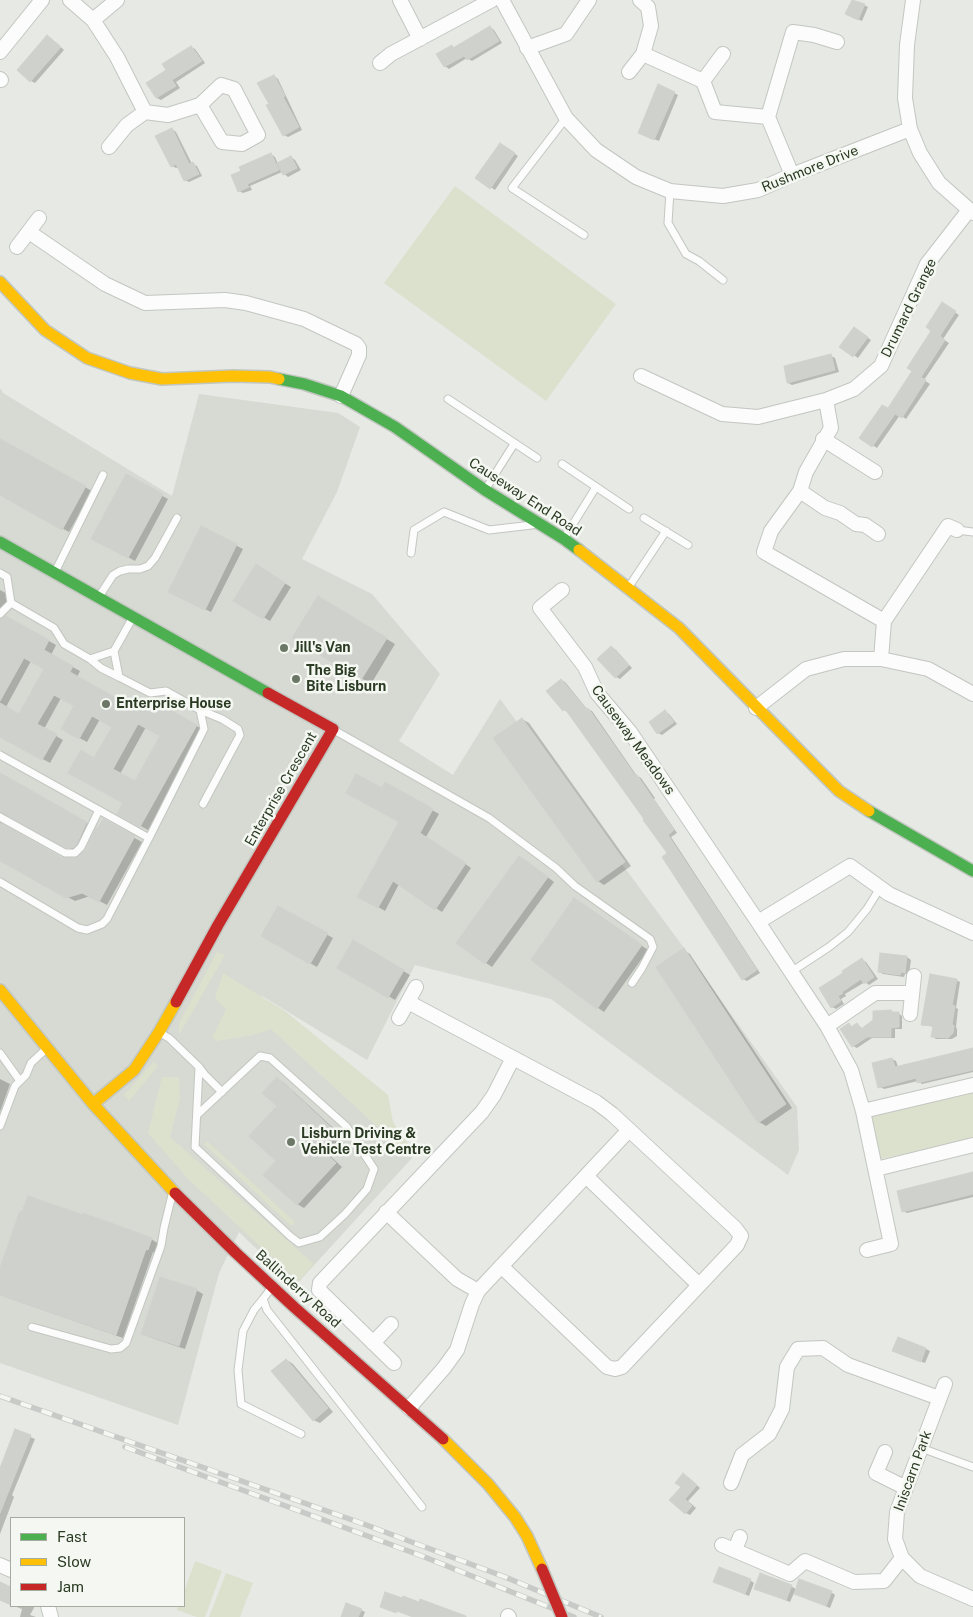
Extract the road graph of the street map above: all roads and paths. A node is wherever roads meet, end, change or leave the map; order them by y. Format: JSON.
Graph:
{"nodes":[{"id":1,"x":42,"y":0,"type":"edge"},
{"id":2,"x":70,"y":0,"type":"edge"},
{"id":3,"x":117,"y":0,"type":"edge"},
{"id":4,"x":400,"y":0,"type":"edge"},
{"id":5,"x":492,"y":0,"type":"edge"},
{"id":6,"x":502,"y":0,"type":"edge"},
{"id":7,"x":589,"y":0,"type":"edge"},
{"id":8,"x":640,"y":0,"type":"edge"},
{"id":9,"x":913,"y":0,"type":"edge"},
{"id":10,"x":93,"y":20,"type":"junction"},
{"id":11,"x":420,"y":39,"type":"junction"},
{"id":12,"x":836,"y":42,"type":"dead end"},
{"id":13,"x":527,"y":48,"type":"junction"},
{"id":14,"x":0,"y":52,"type":"edge"},
{"id":15,"x":643,"y":54,"type":"junction"},
{"id":16,"x":723,"y":54,"type":"dead end"},
{"id":17,"x":380,"y":63,"type":"dead end"},
{"id":18,"x":629,"y":72,"type":"dead end"},
{"id":19,"x":703,"y":81,"type":"junction"},
{"id":20,"x":200,"y":105,"type":"junction"},
{"id":21,"x":145,"y":112,"type":"junction"},
{"id":22,"x":768,"y":116,"type":"junction"},
{"id":23,"x":566,"y":118,"type":"junction"},
{"id":24,"x":910,"y":129,"type":"junction"},
{"id":25,"x":109,"y":147,"type":"dead end"},
{"id":26,"x":792,"y":175,"type":"junction"},
{"id":27,"x":670,"y":191,"type":"junction"},
{"id":28,"x":971,"y":212,"type":"edge"},
{"id":29,"x":39,"y":218,"type":"dead end"},
{"id":30,"x":28,"y":232,"type":"junction"},
{"id":31,"x":584,"y":235,"type":"dead end"},
{"id":32,"x":17,"y":247,"type":"dead end"},
{"id":33,"x":723,"y":280,"type":"dead end"},
{"id":34,"x":0,"y":282,"type":"edge"},
{"id":35,"x":641,"y":376,"type":"dead end"},
{"id":36,"x":341,"y":396,"type":"junction"},
{"id":37,"x":448,"y":399,"type":"dead end"},
{"id":38,"x":826,"y":400,"type":"junction"},
{"id":39,"x":823,"y":439,"type":"junction"},
{"id":40,"x":514,"y":444,"type":"junction"},
{"id":41,"x":537,"y":458,"type":"dead end"},
{"id":42,"x":562,"y":464,"type":"dead end"},
{"id":43,"x":875,"y":472,"type":"dead end"},
{"id":44,"x":103,"y":475,"type":"dead end"},
{"id":45,"x":596,"y":487,"type":"junction"},
{"id":46,"x":485,"y":490,"type":"junction"},
{"id":47,"x":800,"y":491,"type":"junction"},
{"id":48,"x":629,"y":509,"type":"dead end"},
{"id":49,"x":177,"y":518,"type":"dead end"},
{"id":50,"x":644,"y":518,"type":"dead end"},
{"id":51,"x":540,"y":524,"type":"junction"},
{"id":52,"x":957,"y":530,"type":"joint"},
{"id":53,"x":666,"y":531,"type":"junction"},
{"id":54,"x":973,"y":532,"type":"edge"},
{"id":55,"x":878,"y":534,"type":"dead end"},
{"id":56,"x":564,"y":539,"type":"junction"},
{"id":57,"x":0,"y":542,"type":"edge"},
{"id":58,"x":688,"y":545,"type":"dead end"},
{"id":59,"x":411,"y":553,"type":"dead end"},
{"id":60,"x":55,"y":573,"type":"junction"},
{"id":61,"x":0,"y":574,"type":"edge"},
{"id":62,"x":628,"y":587,"type":"junction"},
{"id":63,"x":562,"y":590,"type":"dead end"},
{"id":64,"x":99,"y":598,"type":"junction"},
{"id":65,"x":11,"y":603,"type":"junction"},
{"id":66,"x":0,"y":614,"type":"edge"},
{"id":67,"x":133,"y":617,"type":"junction"},
{"id":68,"x":884,"y":621,"type":"junction"},
{"id":69,"x":114,"y":651,"type":"junction"},
{"id":70,"x":90,"y":659,"type":"junction"},
{"id":71,"x":881,"y":659,"type":"junction"},
{"id":72,"x":119,"y":677,"type":"junction"},
{"id":73,"x":973,"y":694,"type":"edge"},
{"id":74,"x":756,"y":708,"type":"junction"},
{"id":75,"x":200,"y":710,"type":"junction"},
{"id":76,"x":333,"y":729,"type":"junction"},
{"id":77,"x":0,"y":754,"type":"edge"},
{"id":78,"x":202,"y":804,"type":"dead end"},
{"id":79,"x":99,"y":810,"type":"junction"},
{"id":80,"x":0,"y":817,"type":"edge"},
{"id":81,"x":148,"y":838,"type":"junction"},
{"id":82,"x":973,"y":871,"type":"edge"},
{"id":83,"x":0,"y":882,"type":"edge"},
{"id":84,"x":880,"y":888,"type":"junction"},
{"id":85,"x":758,"y":922,"type":"junction"},
{"id":86,"x":973,"y":933,"type":"edge"},
{"id":87,"x":791,"y":972,"type":"junction"},
{"id":88,"x":914,"y":976,"type":"dead end"},
{"id":89,"x":632,"y":983,"type":"dead end"},
{"id":90,"x":416,"y":986,"type":"dead end"},
{"id":91,"x":0,"y":990,"type":"edge"},
{"id":92,"x":912,"y":994,"type":"junction"},
{"id":93,"x":408,"y":1002,"type":"junction"},
{"id":94,"x":910,"y":1014,"type":"dead end"},
{"id":95,"x":399,"y":1018,"type":"dead end"},
{"id":96,"x":827,"y":1026,"type":"junction"},
{"id":97,"x":160,"y":1032,"type":"junction"},
{"id":98,"x":47,"y":1048,"type":"junction"},
{"id":99,"x":0,"y":1053,"type":"edge"},
{"id":100,"x":513,"y":1058,"type":"junction"},
{"id":101,"x":199,"y":1067,"type":"junction"},
{"id":102,"x":20,"y":1081,"type":"junction"},
{"id":103,"x":973,"y":1085,"type":"edge"},
{"id":104,"x":222,"y":1092,"type":"junction"},
{"id":105,"x":93,"y":1104,"type":"junction"},
{"id":106,"x":863,"y":1111,"type":"junction"},
{"id":107,"x":197,"y":1115,"type":"junction"},
{"id":108,"x":0,"y":1126,"type":"edge"},
{"id":109,"x":629,"y":1130,"type":"junction"},
{"id":110,"x":973,"y":1145,"type":"edge"},
{"id":111,"x":876,"y":1169,"type":"junction"},
{"id":112,"x":586,"y":1176,"type":"junction"},
{"id":113,"x":173,"y":1191,"type":"junction"},
{"id":114,"x":386,"y":1212,"type":"junction"},
{"id":115,"x":867,"y":1250,"type":"dead end"},
{"id":116,"x":501,"y":1266,"type":"junction"},
{"id":117,"x":700,"y":1285,"type":"junction"},
{"id":118,"x":272,"y":1286,"type":"junction"},
{"id":119,"x":478,"y":1291,"type":"junction"},
{"id":120,"x":264,"y":1299,"type":"junction"},
{"id":121,"x":391,"y":1324,"type":"dead end"},
{"id":122,"x":32,"y":1327,"type":"dead end"},
{"id":123,"x":373,"y":1343,"type":"junction"},
{"id":124,"x":394,"y":1363,"type":"dead end"},
{"id":125,"x":945,"y":1384,"type":"dead end"},
{"id":126,"x":939,"y":1398,"type":"junction"},
{"id":127,"x":409,"y":1408,"type":"junction"},
{"id":128,"x":301,"y":1434,"type":"dead end"},
{"id":129,"x":921,"y":1448,"type":"junction"},
{"id":130,"x":884,"y":1452,"type":"dead end"},
{"id":131,"x":973,"y":1467,"type":"edge"},
{"id":132,"x":731,"y":1483,"type":"dead end"},
{"id":133,"x":906,"y":1488,"type":"junction"},
{"id":134,"x":422,"y":1507,"type":"dead end"},
{"id":135,"x":732,"y":1544,"type":"dead end"},
{"id":136,"x":902,"y":1558,"type":"junction"},
{"id":137,"x":973,"y":1598,"type":"edge"},
{"id":138,"x":562,"y":1617,"type":"edge"}],
"edges":[{"from":1,"to":14,"type":"street"},
{"from":2,"to":10,"type":"street"},
{"from":3,"to":10,"type":"street"},
{"from":4,"to":11,"type":"street"},
{"from":5,"to":11,"type":"street"},
{"from":6,"to":13,"type":"street","name":"Rushmore Drive"},
{"from":7,"to":13,"type":"street"},
{"from":8,"to":15,"type":"street"},
{"from":9,"to":24,"type":"street"},
{"from":10,"to":21,"type":"street"},
{"from":11,"to":17,"type":"street"},
{"from":12,"to":22,"type":"street"},
{"from":13,"to":23,"type":"street","name":"Rushmore Drive"},
{"from":15,"to":18,"type":"street"},
{"from":15,"to":19,"type":"street"},
{"from":16,"to":19,"type":"street"},
{"from":19,"to":22,"type":"street"},
{"from":20,"to":20,"type":"street"},
{"from":20,"to":21,"type":"street"},
{"from":21,"to":25,"type":"street"},
{"from":22,"to":26,"type":"street"},
{"from":23,"to":27,"type":"street","name":"Rushmore Drive"},
{"from":23,"to":31,"type":"lane"},
{"from":24,"to":26,"type":"street","name":"Rushmore Drive"},
{"from":24,"to":28,"type":"street"},
{"from":26,"to":27,"type":"street","name":"Rushmore Drive"},
{"from":27,"to":33,"type":"lane"},
{"from":28,"to":38,"type":"street","name":"Drumard Grange"},
{"from":29,"to":30,"type":"street"},
{"from":30,"to":32,"type":"street"},
{"from":30,"to":36,"type":"street"},
{"from":34,"to":36,"type":"street","name":"Causeway End Road"},
{"from":35,"to":38,"type":"street","name":"Drumard Grange"},
{"from":36,"to":46,"type":"street","name":"Causeway End Road"},
{"from":37,"to":40,"type":"lane"},
{"from":38,"to":39,"type":"street"},
{"from":39,"to":43,"type":"street"},
{"from":39,"to":47,"type":"street"},
{"from":40,"to":41,"type":"lane"},
{"from":40,"to":46,"type":"lane"},
{"from":42,"to":45,"type":"lane"},
{"from":44,"to":60,"type":"lane"},
{"from":45,"to":48,"type":"lane"},
{"from":45,"to":56,"type":"lane"},
{"from":46,"to":51,"type":"street","name":"Causeway End Road"},
{"from":47,"to":55,"type":"street"},
{"from":47,"to":68,"type":"street"},
{"from":49,"to":64,"type":"lane"},
{"from":50,"to":53,"type":"lane"},
{"from":51,"to":56,"type":"street","name":"Causeway End Road"},
{"from":51,"to":59,"type":"lane"},
{"from":52,"to":54,"type":"lane"},
{"from":52,"to":68,"type":"street"},
{"from":53,"to":58,"type":"lane"},
{"from":53,"to":62,"type":"lane"},
{"from":56,"to":62,"type":"street","name":"Causeway End Road"},
{"from":57,"to":60,"type":"street","name":"Enterprise Crescent"},
{"from":60,"to":64,"type":"street","name":"Enterprise Crescent"},
{"from":61,"to":65,"type":"lane"},
{"from":62,"to":74,"type":"street","name":"Causeway End Road"},
{"from":63,"to":85,"type":"street","name":"Causeway Meadows"},
{"from":64,"to":67,"type":"street","name":"Enterprise Crescent"},
{"from":65,"to":66,"type":"lane"},
{"from":65,"to":70,"type":"lane"},
{"from":67,"to":69,"type":"lane"},
{"from":67,"to":76,"type":"street","name":"Enterprise Crescent"},
{"from":68,"to":71,"type":"street"},
{"from":69,"to":70,"type":"lane"},
{"from":69,"to":72,"type":"lane"},
{"from":70,"to":72,"type":"lane"},
{"from":71,"to":73,"type":"street"},
{"from":71,"to":74,"type":"street"},
{"from":72,"to":75,"type":"lane"},
{"from":74,"to":82,"type":"street","name":"Causeway End Road"},
{"from":75,"to":78,"type":"lane"},
{"from":75,"to":81,"type":"lane"},
{"from":76,"to":89,"type":"lane"},
{"from":76,"to":97,"type":"street","name":"Enterprise Crescent"},
{"from":77,"to":79,"type":"lane"},
{"from":79,"to":80,"type":"lane"},
{"from":79,"to":81,"type":"lane"},
{"from":81,"to":83,"type":"lane"},
{"from":84,"to":85,"type":"street"},
{"from":84,"to":86,"type":"street"},
{"from":84,"to":87,"type":"lane"},
{"from":85,"to":87,"type":"street","name":"Causeway Meadows"},
{"from":87,"to":96,"type":"street","name":"Causeway Meadows"},
{"from":88,"to":92,"type":"street"},
{"from":90,"to":93,"type":"street"},
{"from":91,"to":98,"type":"street","name":"Ballinderry Road"},
{"from":92,"to":94,"type":"street"},
{"from":92,"to":96,"type":"street"},
{"from":93,"to":95,"type":"street"},
{"from":93,"to":100,"type":"street"},
{"from":96,"to":106,"type":"street","name":"Causeway Meadows"},
{"from":97,"to":101,"type":"lane"},
{"from":97,"to":105,"type":"street","name":"Enterprise Crescent"},
{"from":98,"to":102,"type":"lane"},
{"from":98,"to":105,"type":"street","name":"Ballinderry Road"},
{"from":99,"to":102,"type":"lane"},
{"from":100,"to":109,"type":"street"},
{"from":100,"to":114,"type":"street"},
{"from":101,"to":104,"type":"lane"},
{"from":101,"to":107,"type":"lane"},
{"from":102,"to":108,"type":"lane"},
{"from":103,"to":106,"type":"street"},
{"from":104,"to":107,"type":"lane"},
{"from":104,"to":107,"type":"lane"},
{"from":105,"to":113,"type":"street","name":"Ballinderry Road"},
{"from":106,"to":111,"type":"street","name":"Causeway Meadows"},
{"from":109,"to":112,"type":"street"},
{"from":109,"to":117,"type":"street"},
{"from":110,"to":111,"type":"street"},
{"from":111,"to":115,"type":"street","name":"Causeway Meadows"},
{"from":112,"to":116,"type":"street"},
{"from":112,"to":117,"type":"street"},
{"from":113,"to":118,"type":"street","name":"Ballinderry Road"},
{"from":113,"to":122,"type":"lane"},
{"from":114,"to":119,"type":"street"},
{"from":114,"to":123,"type":"street"},
{"from":116,"to":117,"type":"street"},
{"from":116,"to":119,"type":"street"},
{"from":118,"to":120,"type":"lane"},
{"from":118,"to":127,"type":"street","name":"Ballinderry Road"},
{"from":119,"to":127,"type":"street"},
{"from":120,"to":128,"type":"lane"},
{"from":120,"to":134,"type":"lane"},
{"from":121,"to":123,"type":"street"},
{"from":123,"to":124,"type":"street"},
{"from":125,"to":126,"type":"street","name":"Iniscarn Park"},
{"from":126,"to":129,"type":"street","name":"Iniscarn Park"},
{"from":126,"to":132,"type":"street"},
{"from":127,"to":138,"type":"street","name":"Ballinderry Road","bridge":true},
{"from":129,"to":131,"type":"lane"},
{"from":129,"to":133,"type":"street","name":"Iniscarn Park"},
{"from":130,"to":133,"type":"street"},
{"from":133,"to":136,"type":"street","name":"Iniscarn Park"},
{"from":135,"to":136,"type":"street"},
{"from":136,"to":137,"type":"street","name":"Iniscarn Park"}]}
